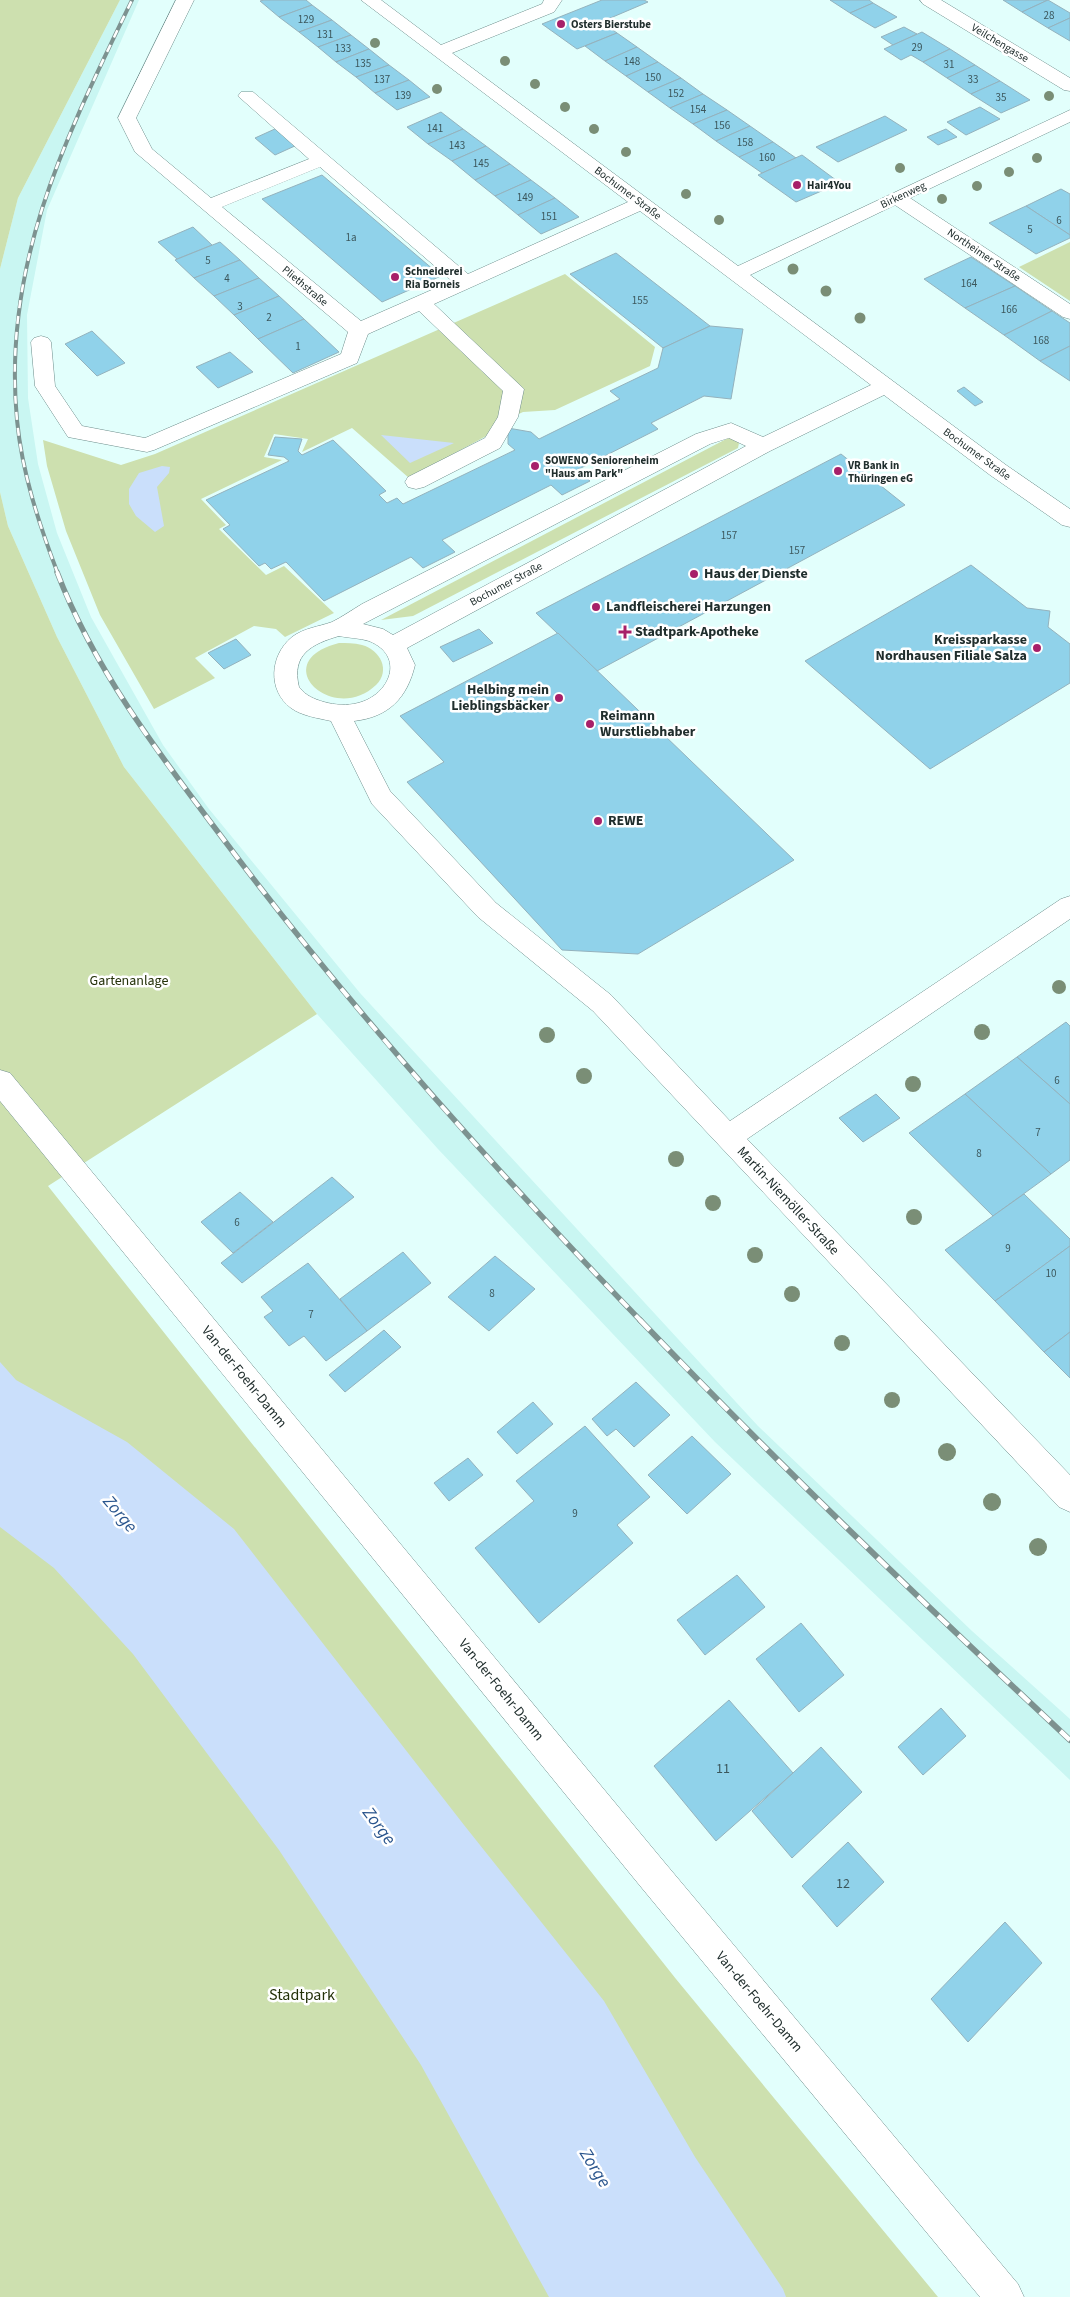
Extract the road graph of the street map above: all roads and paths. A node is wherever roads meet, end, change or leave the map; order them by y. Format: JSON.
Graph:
{"nodes":[{"id":1,"x":185,"y":0,"type":"edge"},
{"id":2,"x":370,"y":0,"type":"edge"},
{"id":3,"x":553,"y":0,"type":"edge"},
{"id":4,"x":929,"y":0,"type":"edge"},
{"id":5,"x":439,"y":52,"type":"junction"},
{"id":6,"x":1070,"y":86,"type":"edge"},
{"id":7,"x":247,"y":96,"type":"dead end"},
{"id":8,"x":1070,"y":115,"type":"edge"},
{"id":9,"x":322,"y":160,"type":"junction"},
{"id":10,"x":897,"y":198,"type":"junction"},
{"id":11,"x":642,"y":203,"type":"junction"},
{"id":12,"x":209,"y":206,"type":"junction"},
{"id":13,"x":736,"y":274,"type":"junction"},
{"id":14,"x":466,"y":282,"type":"junction"},
{"id":15,"x":421,"y":302,"type":"junction"},
{"id":16,"x":1070,"y":313,"type":"edge"},
{"id":17,"x":359,"y":330,"type":"junction"},
{"id":18,"x":41,"y":342,"type":"dead end"},
{"id":19,"x":885,"y":386,"type":"junction"},
{"id":20,"x":763,"y":446,"type":"junction"},
{"id":21,"x":416,"y":482,"type":"dead end"},
{"id":22,"x":1070,"y":520,"type":"edge"},
{"id":23,"x":339,"y":628,"type":"junction"},
{"id":24,"x":393,"y":645,"type":"junction"},
{"id":25,"x":339,"y":714,"type":"junction"},
{"id":26,"x":1070,"y":906,"type":"edge"},
{"id":27,"x":0,"y":1081,"type":"edge"},
{"id":28,"x":728,"y":1138,"type":"junction"},
{"id":29,"x":1070,"y":1497,"type":"edge"},
{"id":30,"x":1005,"y":2297,"type":"edge"}],
"edges":[{"from":1,"to":12,"type":"street","name":"Pliethstraße"},
{"from":2,"to":5,"type":"street","name":"Bochumer Straße"},
{"from":3,"to":5,"type":"street"},
{"from":4,"to":6,"type":"street","name":"Veilchengasse"},
{"from":5,"to":11,"type":"street","name":"Bochumer Straße"},
{"from":7,"to":9,"type":"street"},
{"from":8,"to":10,"type":"street","name":"Birkenweg"},
{"from":9,"to":12,"type":"street"},
{"from":9,"to":14,"type":"street"},
{"from":10,"to":13,"type":"street","name":"Birkenweg"},
{"from":10,"to":16,"type":"street","name":"Northeimer Straße"},
{"from":11,"to":13,"type":"street","name":"Bochumer Straße"},
{"from":11,"to":14,"type":"street"},
{"from":12,"to":17,"type":"street","name":"Pliethstraße"},
{"from":13,"to":19,"type":"street","name":"Bochumer Straße"},
{"from":14,"to":15,"type":"street"},
{"from":15,"to":17,"type":"street"},
{"from":15,"to":21,"type":"street"},
{"from":17,"to":18,"type":"street"},
{"from":19,"to":20,"type":"street","name":"Bochumer Straße"},
{"from":19,"to":22,"type":"street","name":"Bochumer Straße"},
{"from":20,"to":23,"type":"street"},
{"from":20,"to":24,"type":"street","name":"Bochumer Straße"},
{"from":23,"to":24,"type":"street"},
{"from":23,"to":25,"type":"street"},
{"from":24,"to":25,"type":"street"},
{"from":25,"to":28,"type":"street"},
{"from":26,"to":28,"type":"street","name":"Martin-Niemöller-Straße"},
{"from":27,"to":30,"type":"street","name":"Van-der-Foehr-Damm"},
{"from":28,"to":29,"type":"street","name":"Martin-Niemöller-Straße"}]}
